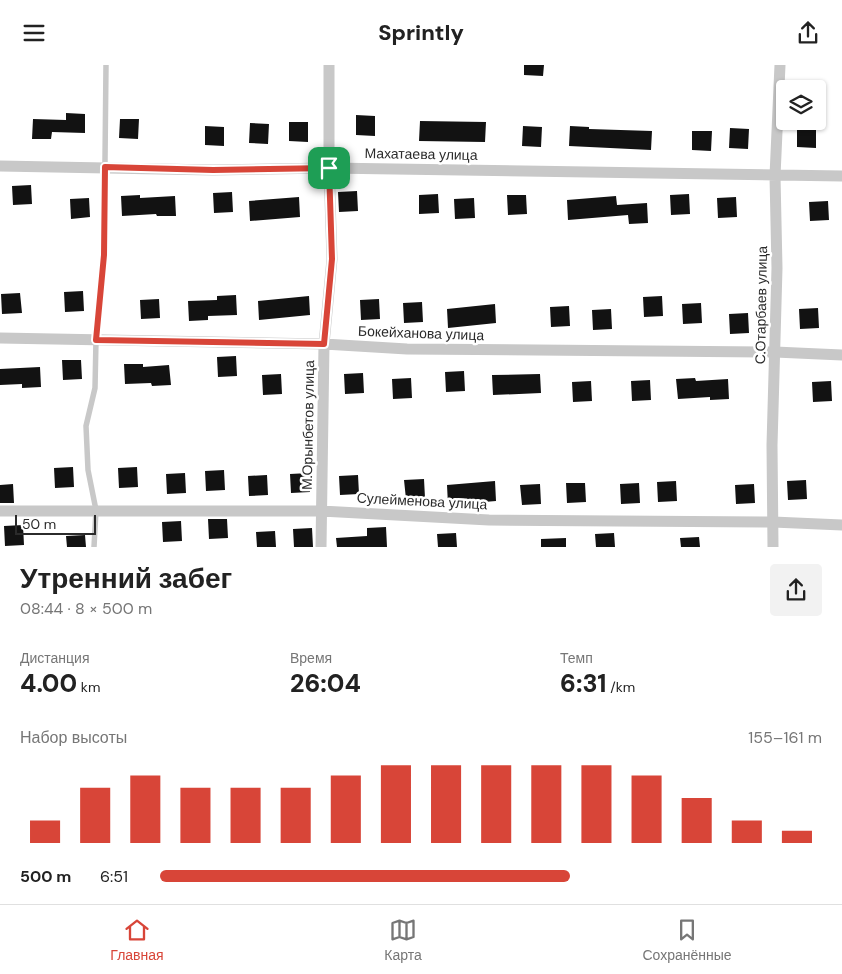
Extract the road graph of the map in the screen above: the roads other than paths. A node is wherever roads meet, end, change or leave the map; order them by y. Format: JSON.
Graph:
{"nodes":[{"id":1,"x":106,"y":65,"type":"edge"},
{"id":2,"x":329,"y":65,"type":"edge"},
{"id":3,"x":780,"y":65,"type":"edge"},
{"id":4,"x":0,"y":166,"type":"edge"},
{"id":5,"x":105,"y":167,"type":"junction"},
{"id":6,"x":329,"y":168,"type":"junction"},
{"id":7,"x":775,"y":176,"type":"junction"},
{"id":8,"x":842,"y":177,"type":"edge"},
{"id":9,"x":0,"y":338,"type":"edge"},
{"id":10,"x":96,"y":340,"type":"junction"},
{"id":11,"x":324,"y":344,"type":"junction"},
{"id":12,"x":775,"y":352,"type":"junction"},
{"id":13,"x":842,"y":355,"type":"edge"},
{"id":14,"x":96,"y":510,"type":"junction"},
{"id":15,"x":0,"y":511,"type":"edge"},
{"id":16,"x":321,"y":511,"type":"junction"},
{"id":17,"x":773,"y":522,"type":"junction"},
{"id":18,"x":842,"y":525,"type":"edge"},
{"id":19,"x":94,"y":547,"type":"edge"},
{"id":20,"x":321,"y":547,"type":"edge"},
{"id":21,"x":773,"y":547,"type":"edge"}],
"edges":[{"from":1,"to":5,"type":"lane"},
{"from":2,"to":6,"type":"street","name":"М.Орынбетов улица"},
{"from":3,"to":7,"type":"street","name":"С.Отарбаев улица"},
{"from":4,"to":5,"type":"street","name":"Махатаева улица"},
{"from":5,"to":6,"type":"street","name":"Махатаева улица"},
{"from":5,"to":10,"type":"lane"},
{"from":6,"to":7,"type":"street","name":"Махатаева улица"},
{"from":6,"to":11,"type":"street","name":"М.Орынбетов улица"},
{"from":7,"to":8,"type":"street","name":"Махатаева улица"},
{"from":7,"to":12,"type":"street","name":"С.Отарбаев улица"},
{"from":9,"to":10,"type":"street","name":"Бокейханова улица"},
{"from":10,"to":11,"type":"street","name":"Бокейханова улица"},
{"from":10,"to":14,"type":"lane"},
{"from":11,"to":12,"type":"street","name":"Бокейханова улица"},
{"from":11,"to":16,"type":"street","name":"М.Орынбетов улица"},
{"from":12,"to":13,"type":"street","name":"Бокейханова улица"},
{"from":12,"to":17,"type":"street","name":"С.Отарбаев улица"},
{"from":14,"to":15,"type":"street","name":"Сулейменова улица"},
{"from":14,"to":16,"type":"street","name":"Сулейменова улица"},
{"from":14,"to":19,"type":"lane"},
{"from":16,"to":17,"type":"street","name":"Сулейменова улица"},
{"from":16,"to":20,"type":"street","name":"М.Орынбетов улица"},
{"from":17,"to":18,"type":"street","name":"Сулейменова улица"},
{"from":17,"to":21,"type":"street","name":"С.Отарбаев улица"}]}
